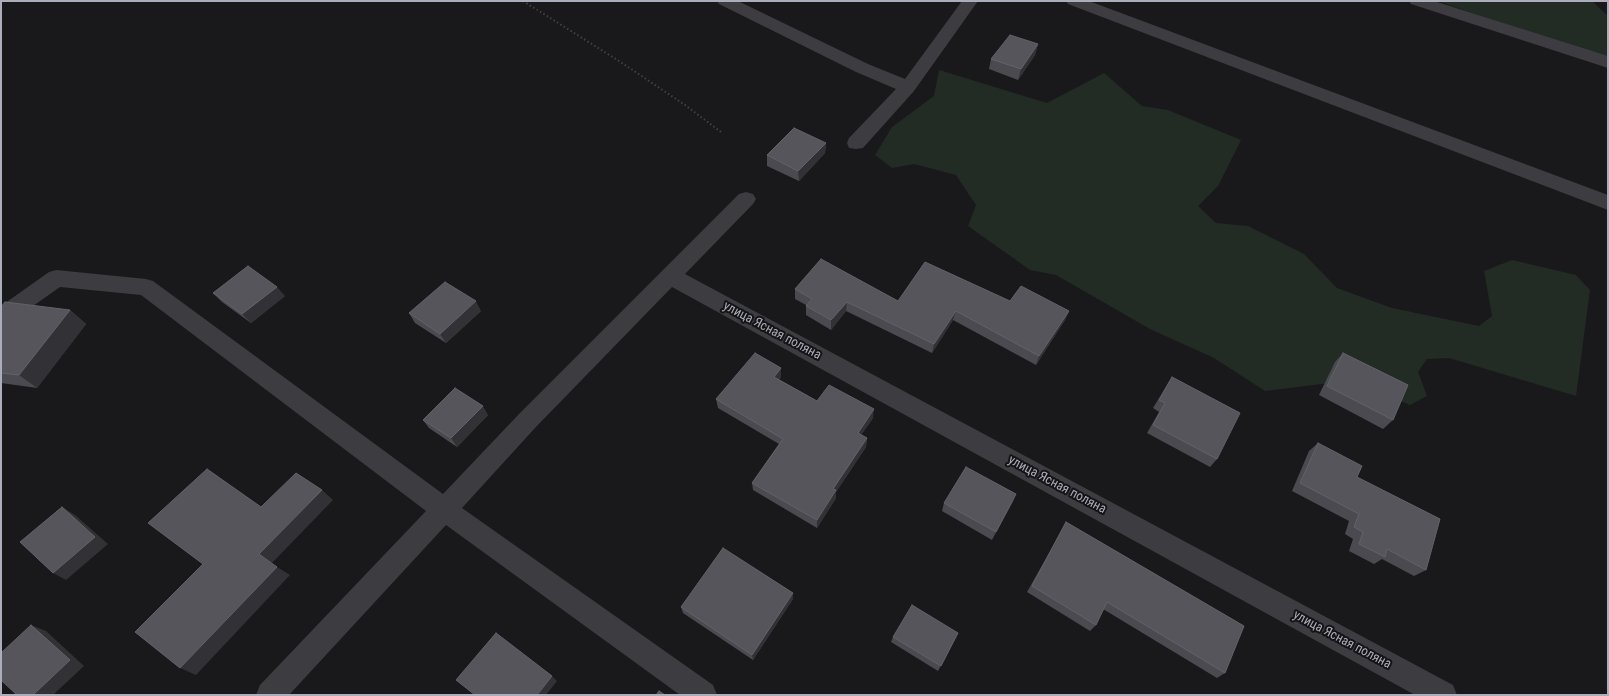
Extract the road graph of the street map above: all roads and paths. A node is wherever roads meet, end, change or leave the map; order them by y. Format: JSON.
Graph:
{"nodes":[{"id":1,"x":523,"y":1,"type":"edge"},
{"id":2,"x":725,"y":1,"type":"edge"},
{"id":3,"x":970,"y":1,"type":"edge"},
{"id":4,"x":1074,"y":1,"type":"edge"},
{"id":5,"x":1417,"y":1,"type":"edge"},
{"id":6,"x":1608,"y":62,"type":"edge"},
{"id":7,"x":908,"y":87,"type":"junction"},
{"id":8,"x":720,"y":132,"type":"dead end"},
{"id":9,"x":856,"y":142,"type":"dead end"},
{"id":10,"x":746,"y":199,"type":"dead end"},
{"id":11,"x":1608,"y":203,"type":"edge"},
{"id":12,"x":670,"y":276,"type":"junction"},
{"id":13,"x":1,"y":317,"type":"edge"},
{"id":14,"x":445,"y":510,"type":"junction"},
{"id":15,"x":270,"y":695,"type":"edge"},
{"id":16,"x":703,"y":695,"type":"edge"},
{"id":17,"x":1443,"y":695,"type":"edge"}],
"edges":[{"from":1,"to":8,"type":"path"},
{"from":2,"to":7,"type":"lane"},
{"from":3,"to":7,"type":"lane"},
{"from":4,"to":11,"type":"lane"},
{"from":5,"to":6,"type":"lane"},
{"from":7,"to":9,"type":"lane"},
{"from":10,"to":12,"type":"lane"},
{"from":12,"to":14,"type":"lane"},
{"from":12,"to":17,"type":"lane","name":"улица Ясная поляна"},
{"from":13,"to":14,"type":"lane"},
{"from":14,"to":15,"type":"lane"},
{"from":14,"to":16,"type":"lane"}]}
